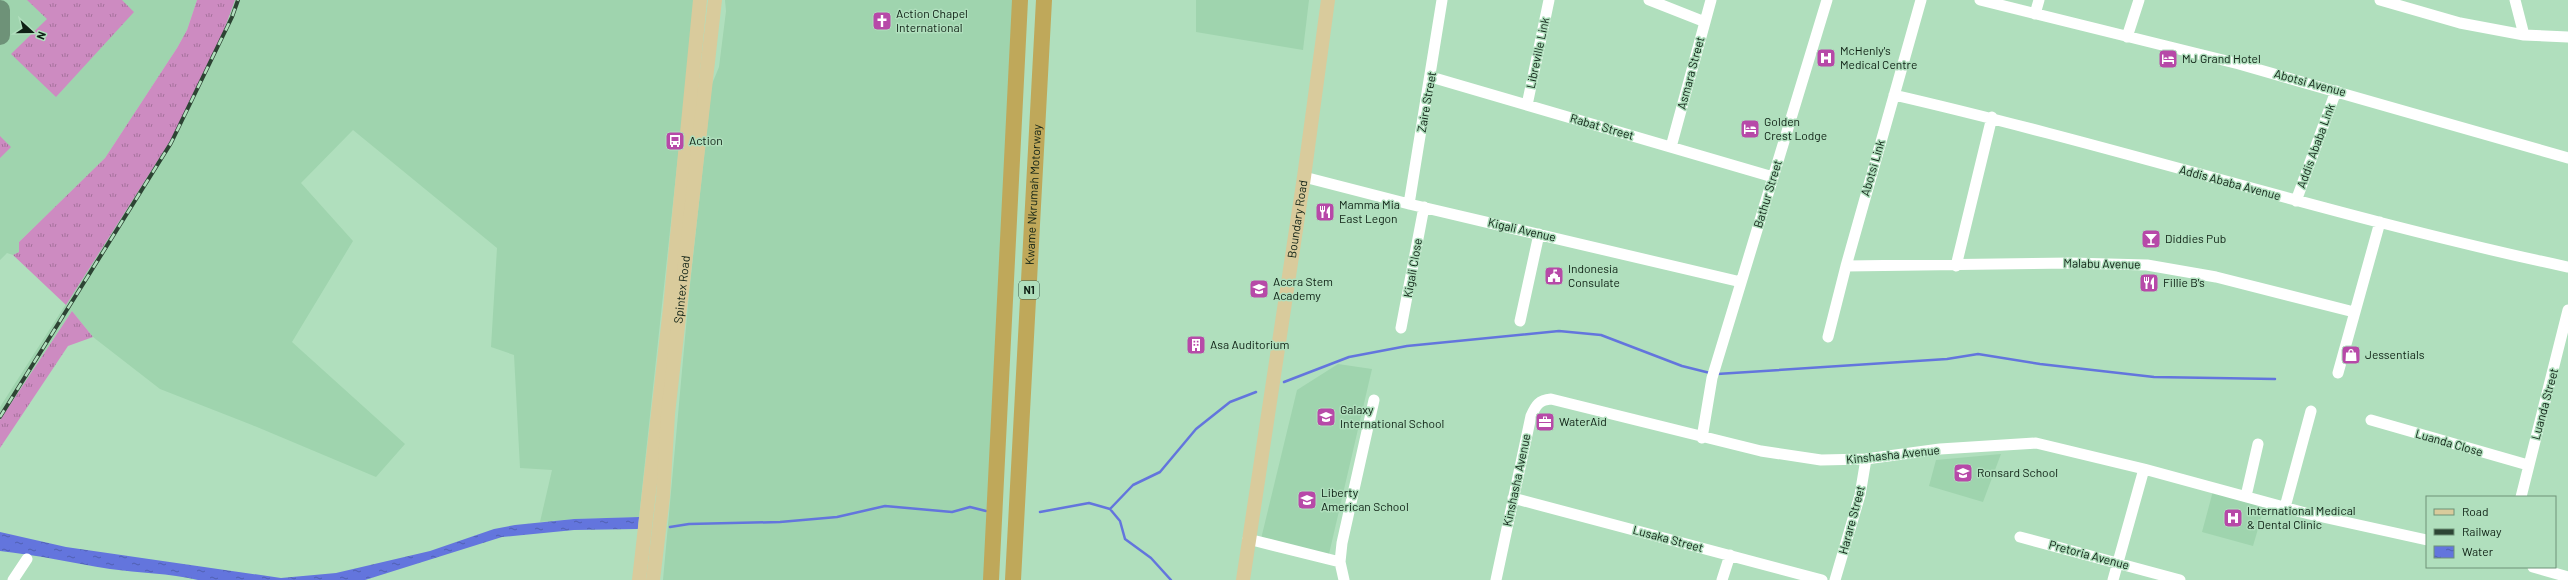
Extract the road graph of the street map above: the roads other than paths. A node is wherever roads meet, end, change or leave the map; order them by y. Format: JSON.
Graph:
{"nodes":[{"id":1,"x":700,"y":0,"type":"edge"},
{"id":2,"x":715,"y":0,"type":"edge"},
{"id":3,"x":1020,"y":0,"type":"edge"},
{"id":4,"x":1044,"y":0,"type":"edge"},
{"id":5,"x":1328,"y":0,"type":"edge"},
{"id":6,"x":1442,"y":0,"type":"edge"},
{"id":7,"x":1549,"y":0,"type":"edge"},
{"id":8,"x":1649,"y":0,"type":"edge"},
{"id":9,"x":1711,"y":0,"type":"edge"},
{"id":10,"x":1827,"y":0,"type":"edge"},
{"id":11,"x":1921,"y":0,"type":"edge"},
{"id":12,"x":1980,"y":0,"type":"edge"},
{"id":13,"x":2039,"y":0,"type":"edge"},
{"id":14,"x":2139,"y":0,"type":"edge"},
{"id":15,"x":2380,"y":0,"type":"edge"},
{"id":16,"x":2515,"y":0,"type":"edge"},
{"id":17,"x":2034,"y":14,"type":"junction"},
{"id":18,"x":1705,"y":22,"type":"junction"},
{"id":19,"x":2524,"y":35,"type":"junction"},
{"id":20,"x":2127,"y":37,"type":"junction"},
{"id":21,"x":2568,"y":37,"type":"edge"},
{"id":22,"x":1431,"y":77,"type":"junction"},
{"id":23,"x":2336,"y":91,"type":"junction"},
{"id":24,"x":1894,"y":95,"type":"junction"},
{"id":25,"x":1527,"y":106,"type":"junction"},
{"id":26,"x":1992,"y":118,"type":"junction"},
{"id":27,"x":1671,"y":146,"type":"junction"},
{"id":28,"x":2568,"y":158,"type":"edge"},
{"id":29,"x":1304,"y":177,"type":"junction"},
{"id":30,"x":1773,"y":177,"type":"junction"},
{"id":31,"x":2296,"y":201,"type":"junction"},
{"id":32,"x":1409,"y":204,"type":"junction"},
{"id":33,"x":1424,"y":207,"type":"junction"},
{"id":34,"x":2380,"y":222,"type":"junction"},
{"id":35,"x":1539,"y":234,"type":"junction"},
{"id":36,"x":1846,"y":266,"type":"junction"},
{"id":37,"x":1956,"y":266,"type":"junction"},
{"id":38,"x":2568,"y":268,"type":"edge"},
{"id":39,"x":1741,"y":282,"type":"junction"},
{"id":40,"x":2568,"y":310,"type":"edge"},
{"id":41,"x":2354,"y":312,"type":"junction"},
{"id":42,"x":1520,"y":321,"type":"dead end"},
{"id":43,"x":1401,"y":328,"type":"dead end"},
{"id":44,"x":1828,"y":337,"type":"dead end"},
{"id":45,"x":2338,"y":373,"type":"dead end"},
{"id":46,"x":1374,"y":400,"type":"dead end"},
{"id":47,"x":2311,"y":411,"type":"dead end"},
{"id":48,"x":2371,"y":420,"type":"dead end"},
{"id":49,"x":1702,"y":438,"type":"junction"},
{"id":50,"x":2258,"y":444,"type":"dead end"},
{"id":51,"x":1866,"y":459,"type":"junction"},
{"id":52,"x":2528,"y":466,"type":"junction"},
{"id":53,"x":2144,"y":469,"type":"junction"},
{"id":54,"x":2246,"y":496,"type":"junction"},
{"id":55,"x":2521,"y":496,"type":"edge"},
{"id":56,"x":1514,"y":498,"type":"junction"},
{"id":57,"x":2285,"y":507,"type":"junction"},
{"id":58,"x":2020,"y":537,"type":"dead end"},
{"id":59,"x":1248,"y":539,"type":"junction"},
{"id":60,"x":2426,"y":540,"type":"edge"},
{"id":61,"x":1730,"y":555,"type":"junction"},
{"id":62,"x":26,"y":559,"type":"dead end"},
{"id":63,"x":1340,"y":562,"type":"junction"},
{"id":64,"x":2118,"y":563,"type":"junction"},
{"id":65,"x":2537,"y":568,"type":"edge"},
{"id":66,"x":2568,"y":576,"type":"edge"},
{"id":67,"x":13,"y":580,"type":"edge"},
{"id":68,"x":639,"y":580,"type":"edge"},
{"id":69,"x":653,"y":580,"type":"edge"},
{"id":70,"x":991,"y":580,"type":"edge"},
{"id":71,"x":1013,"y":580,"type":"edge"},
{"id":72,"x":1243,"y":580,"type":"edge"},
{"id":73,"x":1344,"y":580,"type":"edge"},
{"id":74,"x":1496,"y":580,"type":"edge"},
{"id":75,"x":1722,"y":580,"type":"edge"},
{"id":76,"x":1822,"y":580,"type":"edge"},
{"id":77,"x":1835,"y":580,"type":"edge"},
{"id":78,"x":2113,"y":580,"type":"edge"},
{"id":79,"x":2180,"y":580,"type":"edge"}],
"edges":[{"from":1,"to":68,"type":"main road","name":"Spintex Road"},
{"from":2,"to":69,"type":"main road","name":"Spintex Road"},
{"from":3,"to":70,"type":"highway","name":"Kwame Nkrumah Motorway","number":"N1"},
{"from":4,"to":71,"type":"highway","name":"Kwame Nkrumah Motorway","number":"N1"},
{"from":5,"to":29,"type":"main road","name":"Boundary Road"},
{"from":6,"to":22,"type":"street","name":"Zaire Street"},
{"from":7,"to":25,"type":"street","name":"Libreville Link"},
{"from":8,"to":18,"type":"street"},
{"from":9,"to":18,"type":"street","name":"Asmara Street"},
{"from":10,"to":30,"type":"street","name":"Bathur Street"},
{"from":11,"to":24,"type":"street","name":"Abotsi Link"},
{"from":12,"to":17,"type":"street","name":"Abotsi Avenue"},
{"from":13,"to":17,"type":"street"},
{"from":14,"to":20,"type":"street"},
{"from":15,"to":19,"type":"street"},
{"from":16,"to":19,"type":"street"},
{"from":17,"to":20,"type":"street","name":"Abotsi Avenue"},
{"from":18,"to":27,"type":"street","name":"Asmara Street"},
{"from":19,"to":21,"type":"street"},
{"from":20,"to":23,"type":"street","name":"Abotsi Avenue"},
{"from":22,"to":25,"type":"street","name":"Rabat Street"},
{"from":22,"to":32,"type":"street","name":"Zaire Street"},
{"from":23,"to":28,"type":"street","name":"Abotsi Avenue"},
{"from":23,"to":31,"type":"street","name":"Addis Ababa Link"},
{"from":24,"to":26,"type":"street","name":"Addis Ababa Avenue"},
{"from":24,"to":36,"type":"street","name":"Abotsi Link"},
{"from":25,"to":27,"type":"street","name":"Rabat Street"},
{"from":26,"to":31,"type":"street","name":"Addis Ababa Avenue"},
{"from":26,"to":37,"type":"street"},
{"from":27,"to":30,"type":"street","name":"Rabat Street"},
{"from":29,"to":32,"type":"street","name":"Kigali Avenue"},
{"from":29,"to":59,"type":"main road","name":"Boundary Road"},
{"from":30,"to":39,"type":"street","name":"Bathur Street"},
{"from":31,"to":34,"type":"street","name":"Addis Ababa Avenue"},
{"from":32,"to":33,"type":"street","name":"Kigali Avenue"},
{"from":33,"to":35,"type":"street","name":"Kigali Avenue"},
{"from":33,"to":43,"type":"street","name":"Kigali Close"},
{"from":34,"to":38,"type":"street","name":"Addis Ababa Avenue"},
{"from":34,"to":41,"type":"street"},
{"from":35,"to":39,"type":"street","name":"Kigali Avenue"},
{"from":35,"to":42,"type":"street"},
{"from":36,"to":37,"type":"street","name":"Malabu Avenue"},
{"from":36,"to":44,"type":"street","name":"Abotsi Link"},
{"from":37,"to":41,"type":"street","name":"Malabu Avenue"},
{"from":39,"to":49,"type":"street","name":"Bathur Street"},
{"from":40,"to":52,"type":"street","name":"Luanda Street"},
{"from":41,"to":45,"type":"street"},
{"from":46,"to":63,"type":"street"},
{"from":47,"to":57,"type":"street"},
{"from":48,"to":52,"type":"street","name":"Luanda Close"},
{"from":49,"to":51,"type":"street","name":"Kinshasha Avenue"},
{"from":49,"to":56,"type":"street","name":"Kinshasha Avenue"},
{"from":50,"to":54,"type":"street"},
{"from":51,"to":53,"type":"street","name":"Kinshasha Avenue"},
{"from":51,"to":77,"type":"street","name":"Harare Street"},
{"from":52,"to":55,"type":"street","name":"Luanda Street"},
{"from":53,"to":54,"type":"street","name":"Kinshasha Avenue"},
{"from":53,"to":64,"type":"street"},
{"from":54,"to":57,"type":"street","name":"Kinshasha Avenue"},
{"from":56,"to":61,"type":"street","name":"Lusaka Street"},
{"from":56,"to":74,"type":"street","name":"Kinshasha Avenue"},
{"from":57,"to":60,"type":"street","name":"Kinshasha Avenue"},
{"from":58,"to":64,"type":"street","name":"Pretoria Avenue"},
{"from":59,"to":63,"type":"street"},
{"from":59,"to":72,"type":"main road","name":"Boundary Road"},
{"from":61,"to":75,"type":"street"},
{"from":61,"to":76,"type":"street","name":"Lusaka Street"},
{"from":62,"to":67,"type":"street"},
{"from":63,"to":73,"type":"street"},
{"from":64,"to":78,"type":"street"},
{"from":64,"to":79,"type":"street","name":"Pretoria Avenue"},
{"from":65,"to":66,"type":"street"}]}
